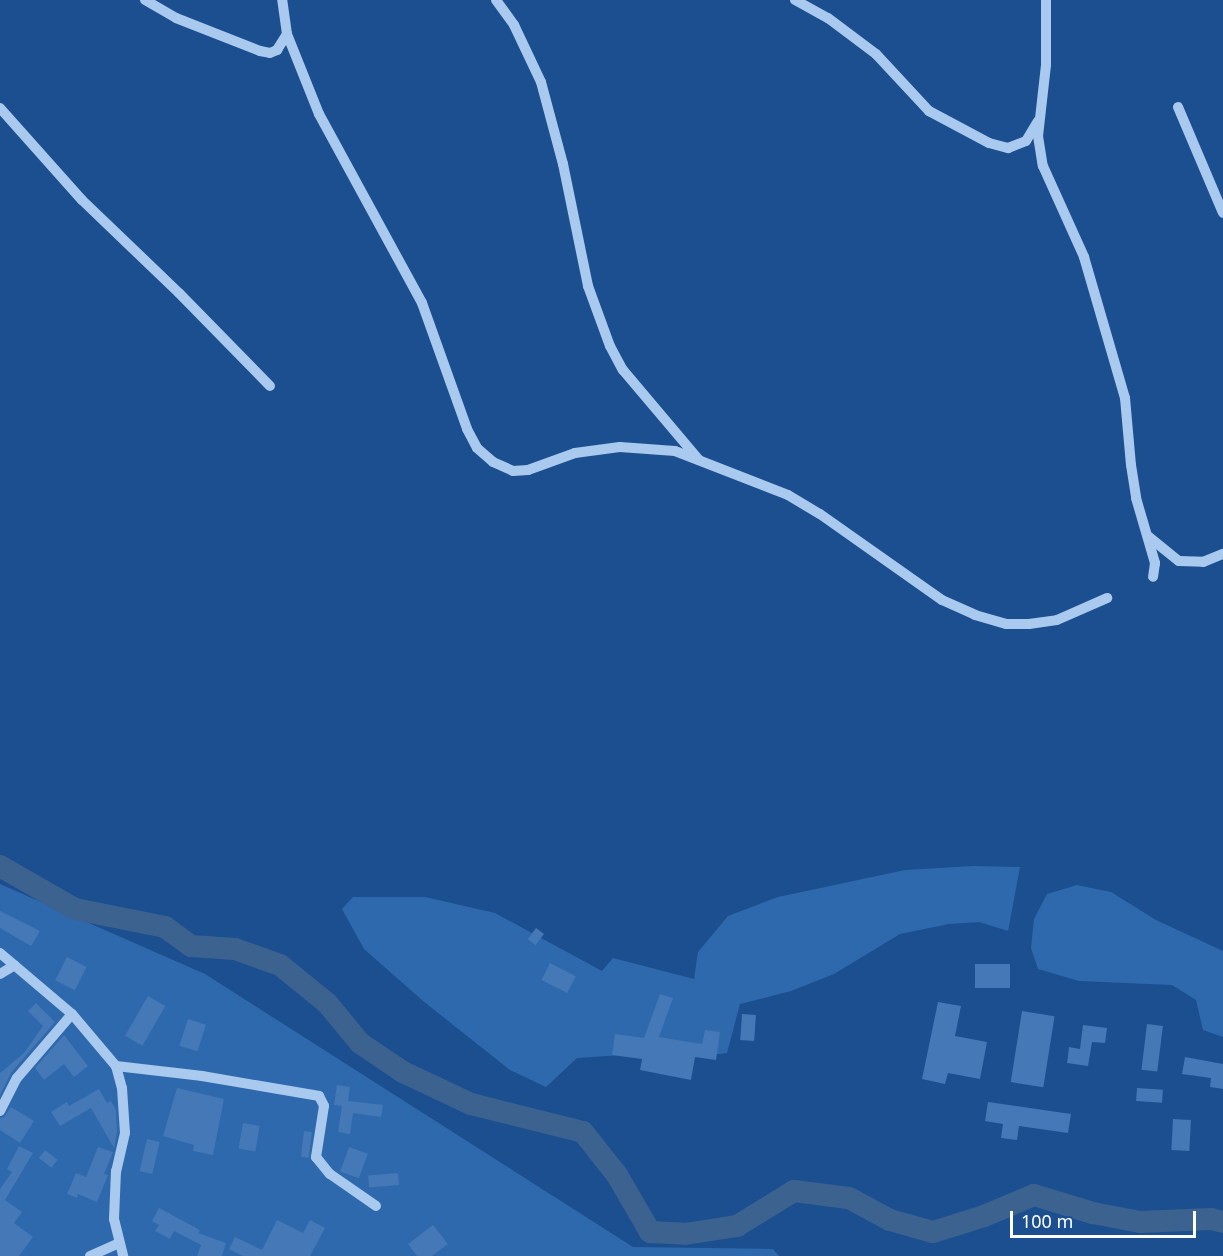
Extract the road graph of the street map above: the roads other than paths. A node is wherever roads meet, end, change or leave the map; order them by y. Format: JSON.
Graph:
{"nodes":[{"id":1,"x":145,"y":0,"type":"edge"},
{"id":2,"x":282,"y":0,"type":"edge"},
{"id":3,"x":496,"y":0,"type":"edge"},
{"id":4,"x":795,"y":0,"type":"edge"},
{"id":5,"x":1046,"y":0,"type":"edge"},
{"id":6,"x":287,"y":34,"type":"junction"},
{"id":7,"x":1178,"y":107,"type":"dead end"},
{"id":8,"x":0,"y":108,"type":"edge"},
{"id":9,"x":1040,"y":119,"type":"junction"},
{"id":10,"x":1223,"y":213,"type":"edge"},
{"id":11,"x":270,"y":387,"type":"dead end"},
{"id":12,"x":699,"y":460,"type":"junction"},
{"id":13,"x":1149,"y":537,"type":"junction"},
{"id":14,"x":1223,"y":554,"type":"edge"},
{"id":15,"x":1153,"y":577,"type":"dead end"},
{"id":16,"x":1107,"y":598,"type":"dead end"},
{"id":17,"x":0,"y":953,"type":"edge"},
{"id":18,"x":15,"y":965,"type":"junction"},
{"id":19,"x":0,"y":974,"type":"edge"},
{"id":20,"x":72,"y":1014,"type":"junction"},
{"id":21,"x":116,"y":1066,"type":"junction"},
{"id":22,"x":0,"y":1111,"type":"edge"},
{"id":23,"x":376,"y":1206,"type":"dead end"},
{"id":24,"x":119,"y":1243,"type":"junction"},
{"id":25,"x":90,"y":1256,"type":"edge"},
{"id":26,"x":123,"y":1256,"type":"edge"}],
"edges":[{"from":1,"to":6,"type":"street"},
{"from":2,"to":6,"type":"street"},
{"from":3,"to":12,"type":"street"},
{"from":4,"to":9,"type":"street"},
{"from":5,"to":9,"type":"street"},
{"from":6,"to":12,"type":"street"},
{"from":7,"to":10,"type":"street"},
{"from":8,"to":11,"type":"street"},
{"from":9,"to":13,"type":"street"},
{"from":12,"to":16,"type":"street"},
{"from":13,"to":14,"type":"street"},
{"from":13,"to":15,"type":"street"},
{"from":17,"to":18,"type":"street"},
{"from":18,"to":19,"type":"street"},
{"from":18,"to":20,"type":"street"},
{"from":20,"to":21,"type":"street"},
{"from":20,"to":22,"type":"street"},
{"from":21,"to":23,"type":"street"},
{"from":21,"to":24,"type":"street"},
{"from":24,"to":25,"type":"street"},
{"from":24,"to":26,"type":"street"}]}
